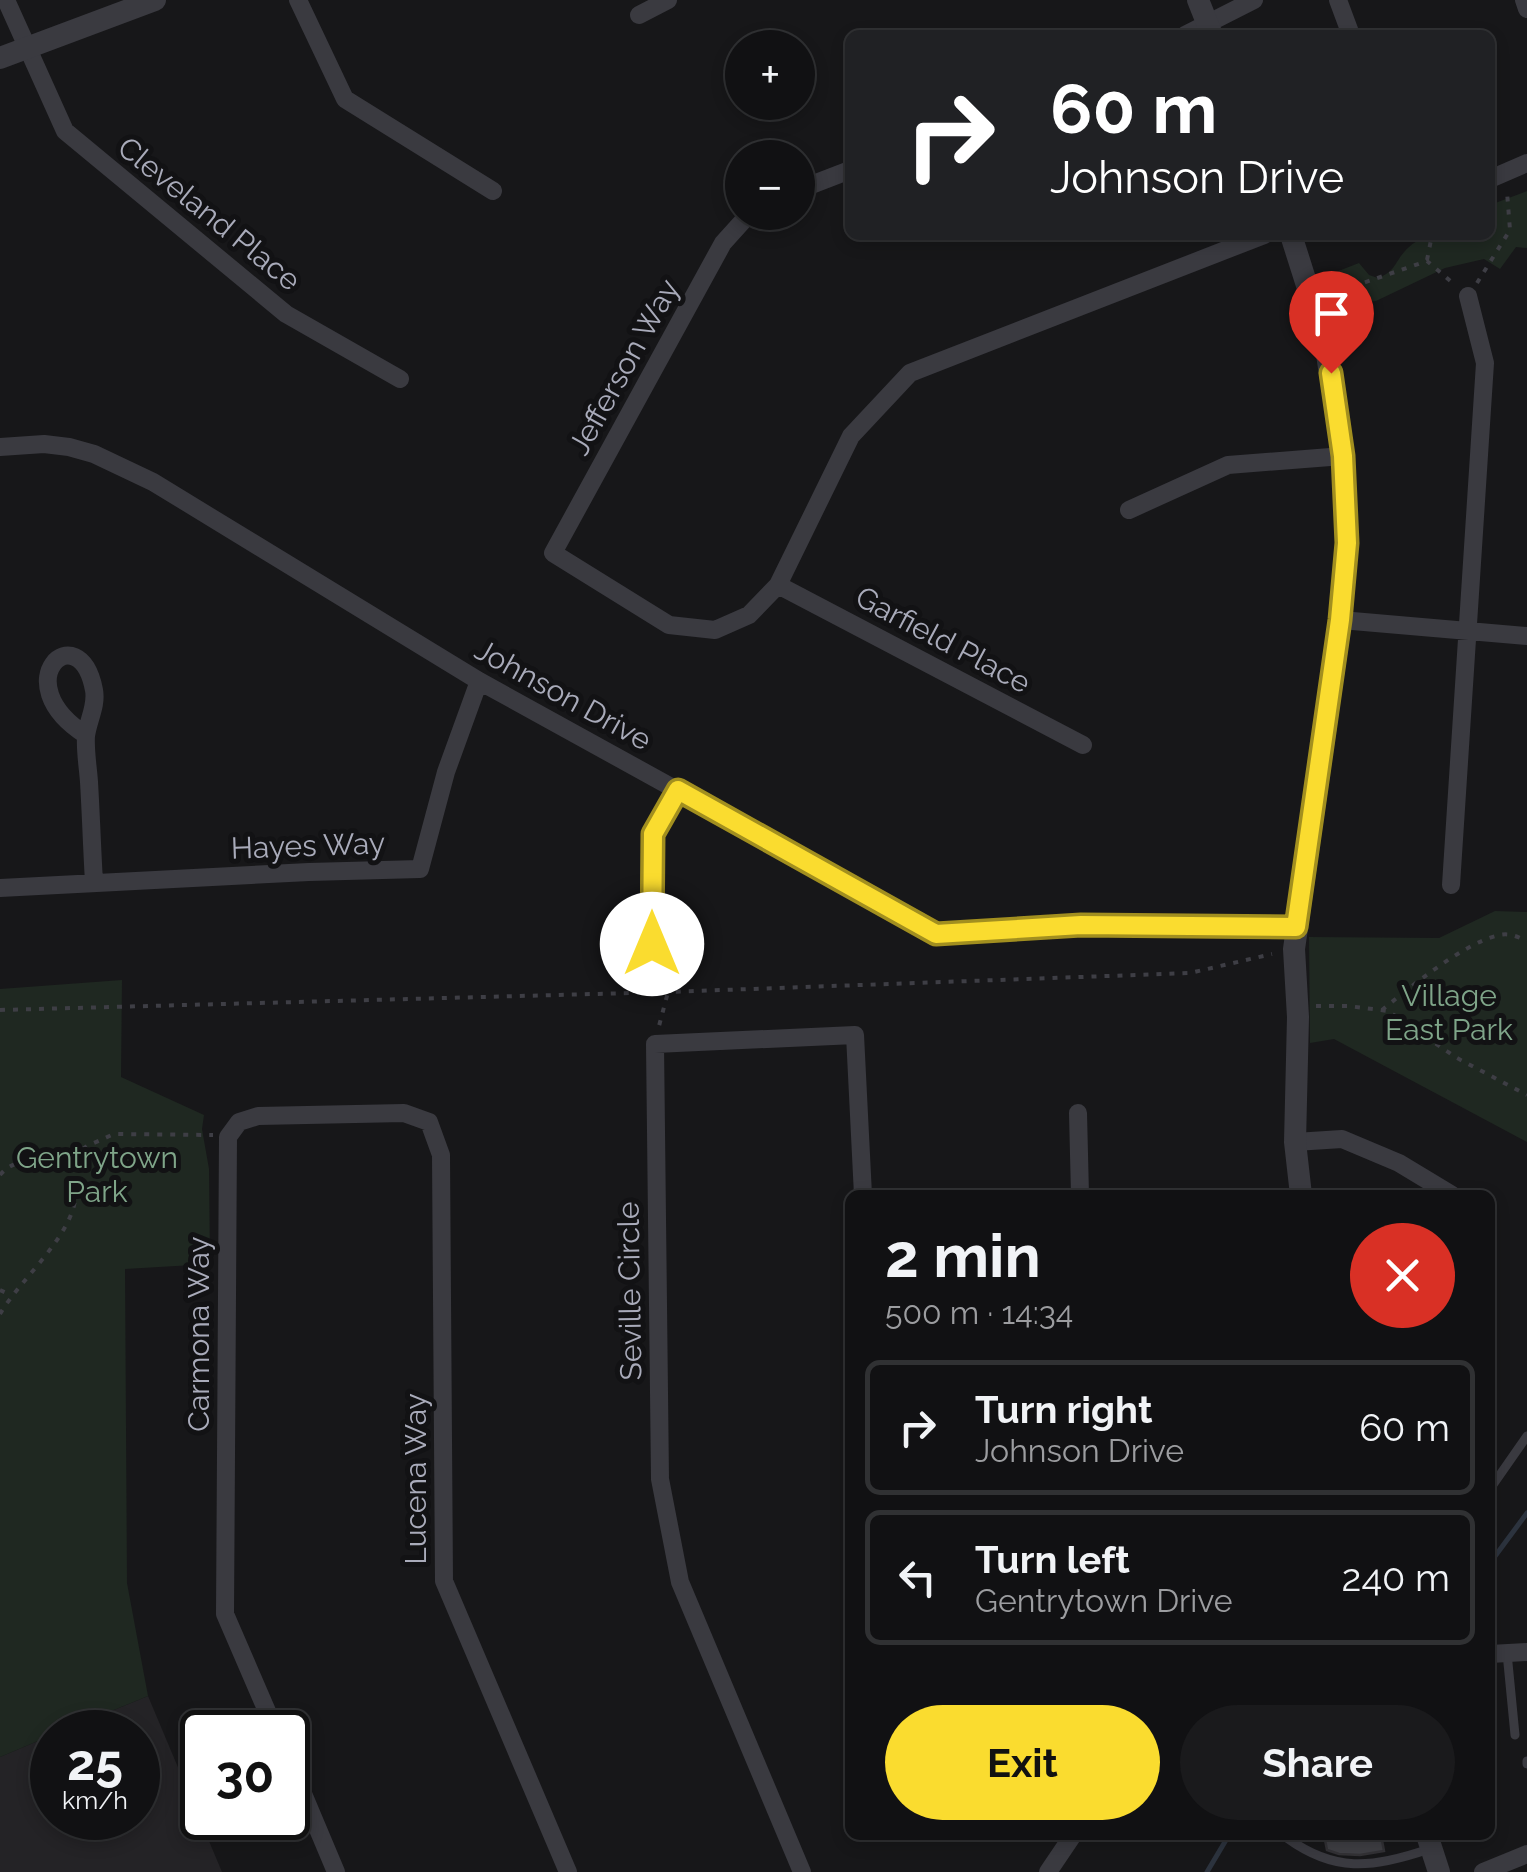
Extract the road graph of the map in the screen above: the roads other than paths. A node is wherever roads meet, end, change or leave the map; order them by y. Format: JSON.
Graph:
{"nodes":[{"id":1,"x":6,"y":0,"type":"edge"},
{"id":2,"x":155,"y":0,"type":"edge"},
{"id":3,"x":298,"y":0,"type":"edge"},
{"id":4,"x":668,"y":0,"type":"edge"},
{"id":5,"x":1198,"y":0,"type":"edge"},
{"id":6,"x":1254,"y":0,"type":"edge"},
{"id":7,"x":1338,"y":0,"type":"edge"},
{"id":8,"x":1524,"y":0,"type":"edge"},
{"id":9,"x":1527,"y":9,"type":"edge"},
{"id":10,"x":639,"y":15,"type":"dead end"},
{"id":11,"x":1209,"y":30,"type":"edge"},
{"id":12,"x":1348,"y":30,"type":"edge"},
{"id":13,"x":26,"y":50,"type":"junction"},
{"id":14,"x":0,"y":58,"type":"edge"},
{"id":15,"x":1527,"y":163,"type":"edge"},
{"id":16,"x":845,"y":172,"type":"edge"},
{"id":17,"x":1498,"y":176,"type":"edge"},
{"id":18,"x":815,"y":183,"type":"edge"},
{"id":19,"x":493,"y":191,"type":"dead end"},
{"id":20,"x":735,"y":230,"type":"edge"},
{"id":21,"x":1251,"y":240,"type":"edge"},
{"id":22,"x":1293,"y":240,"type":"edge"},
{"id":23,"x":1468,"y":296,"type":"road end"},
{"id":24,"x":400,"y":379,"type":"dead end"},
{"id":25,"x":0,"y":446,"type":"edge"},
{"id":26,"x":1343,"y":456,"type":"junction"},
{"id":27,"x":1129,"y":510,"type":"dead end"},
{"id":28,"x":778,"y":585,"type":"junction"},
{"id":29,"x":1340,"y":620,"type":"junction"},
{"id":30,"x":1470,"y":632,"type":"junction"},
{"id":31,"x":1527,"y":636,"type":"edge"},
{"id":32,"x":479,"y":681,"type":"junction"},
{"id":33,"x":86,"y":736,"type":"dead end"},
{"id":34,"x":1083,"y":745,"type":"dead end"},
{"id":35,"x":678,"y":790,"type":"junction"},
{"id":36,"x":94,"y":882,"type":"junction"},
{"id":37,"x":1451,"y":885,"type":"dead end"},
{"id":38,"x":0,"y":888,"type":"edge"},
{"id":39,"x":1295,"y":938,"type":"junction"},
{"id":40,"x":652,"y":944,"type":"road end"},
{"id":41,"x":1078,"y":1113,"type":"dead end"},
{"id":42,"x":429,"y":1122,"type":"joint"},
{"id":43,"x":1295,"y":1142,"type":"junction"},
{"id":44,"x":863,"y":1190,"type":"edge"},
{"id":45,"x":1080,"y":1190,"type":"edge"},
{"id":46,"x":1300,"y":1190,"type":"edge"},
{"id":47,"x":1444,"y":1190,"type":"edge"},
{"id":48,"x":1527,"y":1436,"type":"edge"},
{"id":49,"x":1495,"y":1482,"type":"edge"},
{"id":50,"x":1527,"y":1652,"type":"edge"},
{"id":51,"x":1498,"y":1654,"type":"edge"},
{"id":52,"x":266,"y":1710,"type":"edge"},
{"id":53,"x":1515,"y":1735,"type":"dead end"},
{"id":54,"x":310,"y":1810,"type":"edge"},
{"id":55,"x":1070,"y":1840,"type":"edge"},
{"id":56,"x":1289,"y":1840,"type":"edge"},
{"id":57,"x":1429,"y":1842,"type":"edge"},
{"id":58,"x":1527,"y":1854,"type":"edge"},
{"id":59,"x":336,"y":1872,"type":"edge"},
{"id":60,"x":568,"y":1872,"type":"edge"},
{"id":61,"x":802,"y":1872,"type":"edge"},
{"id":62,"x":1048,"y":1872,"type":"edge"},
{"id":63,"x":1439,"y":1872,"type":"edge"},
{"id":64,"x":1484,"y":1872,"type":"edge"}],
"edges":[{"from":1,"to":13,"type":"street","name":"Cleveland Place"},
{"from":2,"to":13,"type":"street"},
{"from":3,"to":19,"type":"street"},
{"from":4,"to":10,"type":"street"},
{"from":5,"to":11,"type":"street"},
{"from":6,"to":11,"type":"street"},
{"from":7,"to":12,"type":"street"},
{"from":8,"to":9,"type":"street"},
{"from":13,"to":14,"type":"street"},
{"from":13,"to":24,"type":"street","name":"Cleveland Place"},
{"from":15,"to":17,"type":"street"},
{"from":16,"to":18,"type":"street"},
{"from":20,"to":28,"type":"street","name":"Jefferson Way"},
{"from":21,"to":28,"type":"street"},
{"from":22,"to":26,"type":"street"},
{"from":23,"to":30,"type":"street"},
{"from":25,"to":32,"type":"street","name":"Johnson Drive"},
{"from":26,"to":27,"type":"street"},
{"from":26,"to":29,"type":"street"},
{"from":28,"to":34,"type":"street","name":"Garfield Place"},
{"from":29,"to":30,"type":"street"},
{"from":29,"to":39,"type":"street"},
{"from":30,"to":31,"type":"street"},
{"from":30,"to":37,"type":"street"},
{"from":32,"to":35,"type":"street","name":"Johnson Drive"},
{"from":32,"to":36,"type":"street","name":"Hayes Way"},
{"from":33,"to":36,"type":"street"},
{"from":35,"to":39,"type":"street","name":"Johnson Drive"},
{"from":35,"to":40,"type":"street"},
{"from":36,"to":38,"type":"street","name":"Hayes Way"},
{"from":39,"to":43,"type":"street"},
{"from":41,"to":45,"type":"street"},
{"from":42,"to":52,"type":"street","name":"Carmona Way"},
{"from":42,"to":60,"type":"street","name":"Lucena Way"},
{"from":43,"to":46,"type":"street"},
{"from":43,"to":47,"type":"street"},
{"from":44,"to":61,"type":"street","name":"Seville Circle"},
{"from":48,"to":49,"type":"lane"},
{"from":50,"to":51,"type":"street"},
{"from":51,"to":53,"type":"lane"},
{"from":54,"to":59,"type":"street"},
{"from":55,"to":62,"type":"street"},
{"from":56,"to":57,"type":"lane"},
{"from":57,"to":63,"type":"street"},
{"from":58,"to":64,"type":"street"}]}
